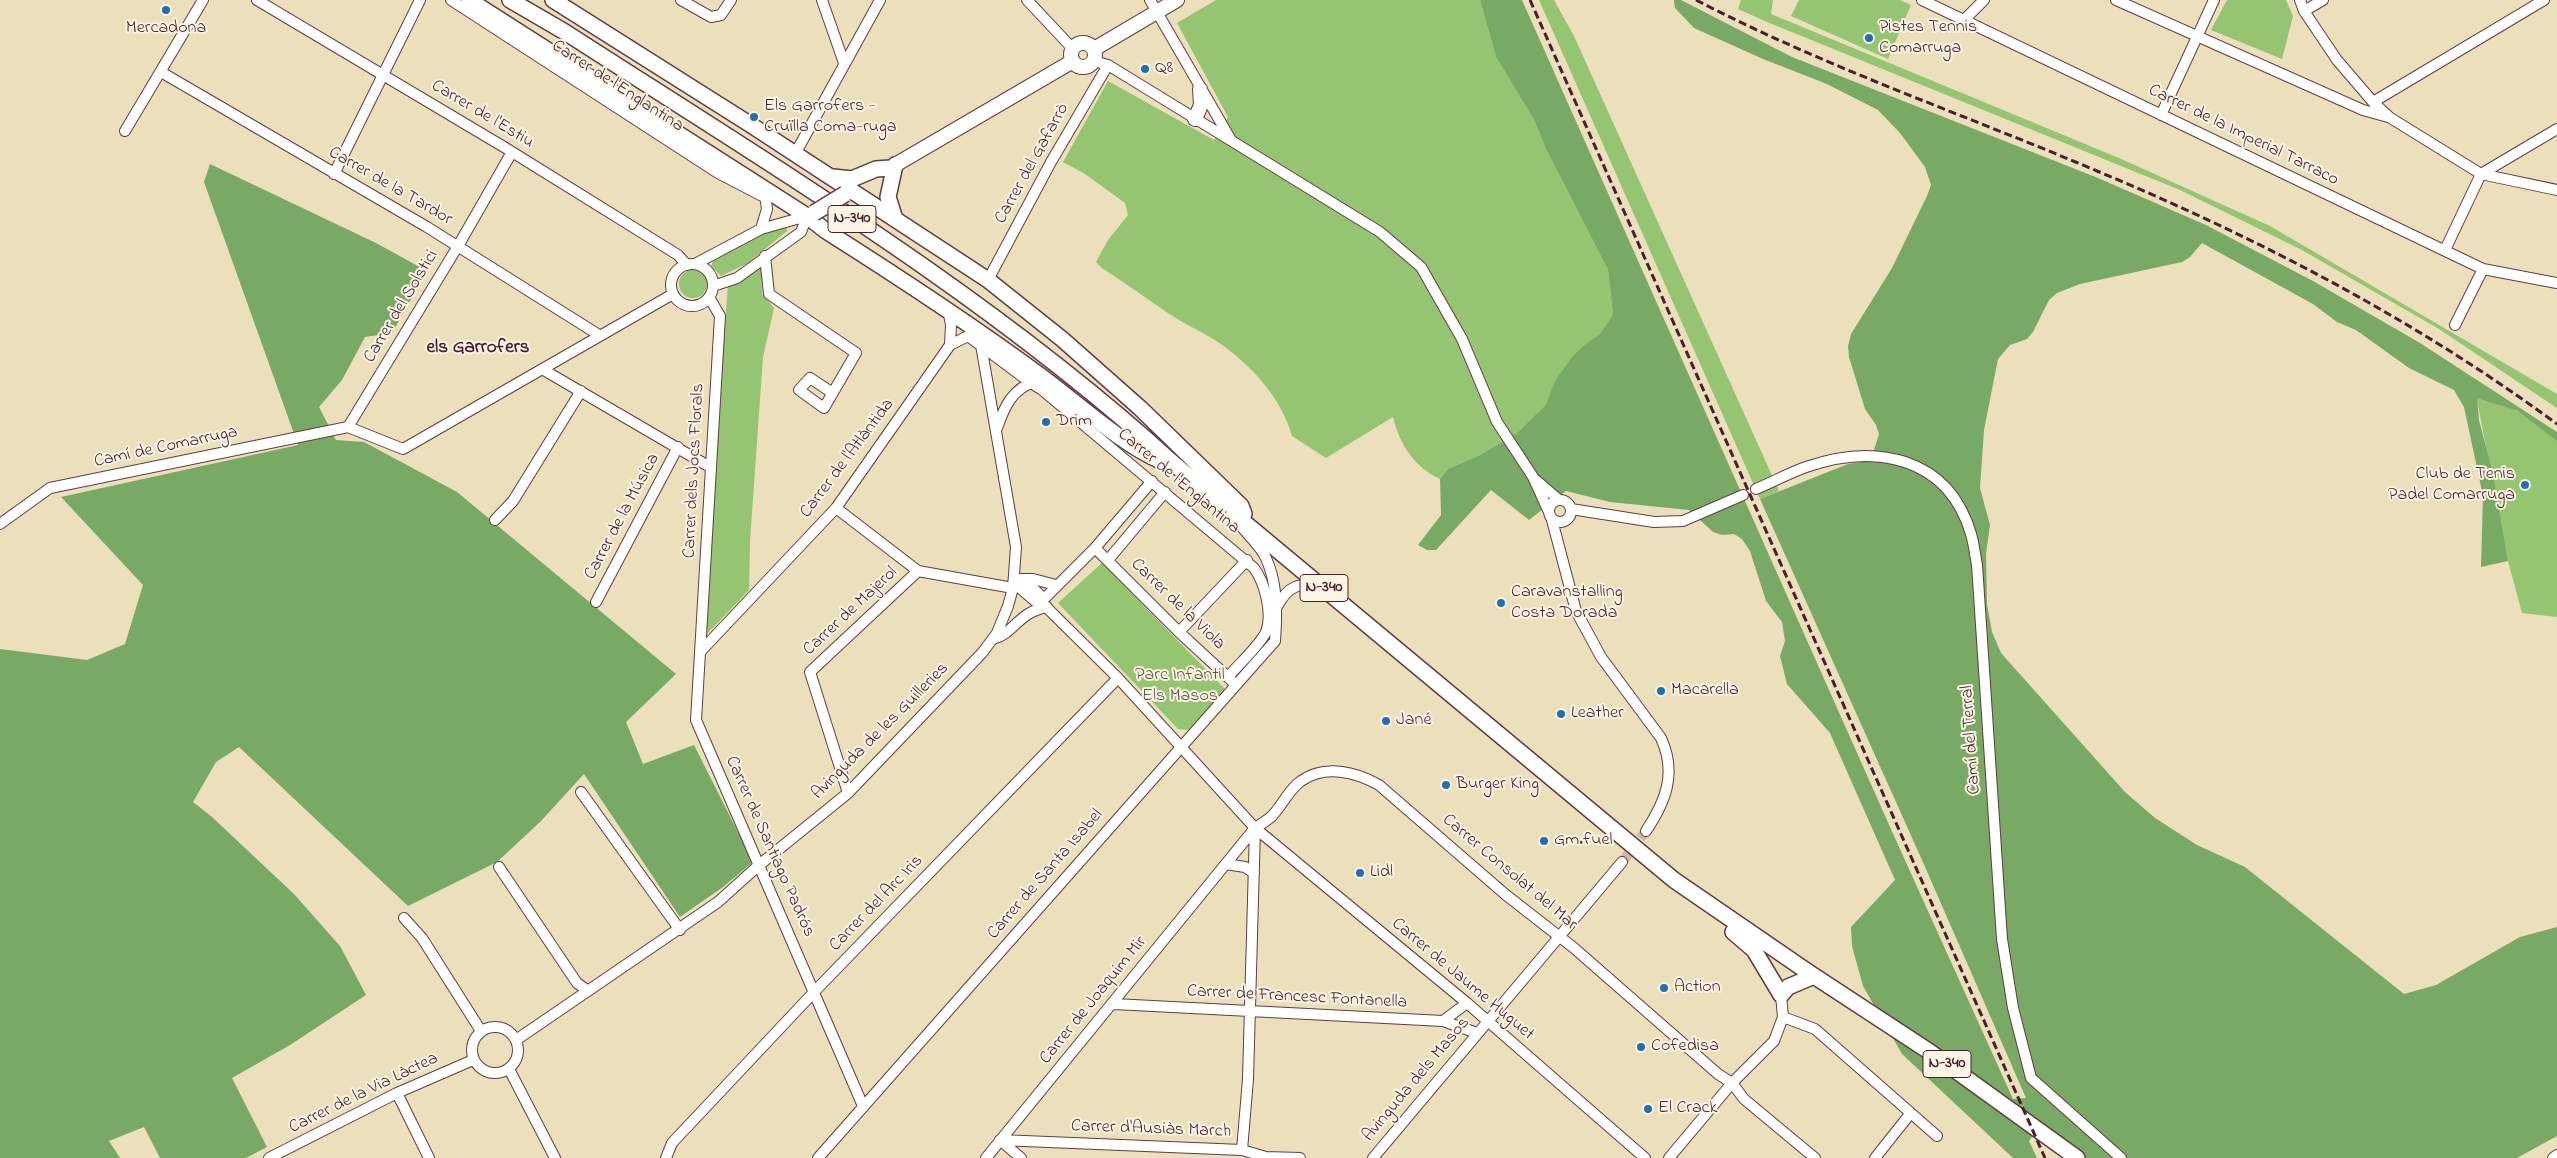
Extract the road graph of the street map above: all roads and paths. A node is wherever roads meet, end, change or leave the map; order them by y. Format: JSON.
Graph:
{"nodes":[{"id":1,"x":203,"y":0,"type":"edge"},
{"id":2,"x":257,"y":0,"type":"edge"},
{"id":3,"x":420,"y":0,"type":"edge"},
{"id":4,"x":451,"y":0,"type":"edge"},
{"id":5,"x":469,"y":0,"type":"edge"},
{"id":6,"x":510,"y":0,"type":"edge"},
{"id":7,"x":552,"y":0,"type":"edge"},
{"id":8,"x":681,"y":0,"type":"edge"},
{"id":9,"x":731,"y":0,"type":"edge"},
{"id":10,"x":822,"y":0,"type":"edge"},
{"id":11,"x":880,"y":0,"type":"edge"},
{"id":12,"x":1026,"y":0,"type":"edge"},
{"id":13,"x":1177,"y":0,"type":"edge"},
{"id":14,"x":1922,"y":0,"type":"edge"},
{"id":15,"x":1984,"y":0,"type":"edge"},
{"id":16,"x":2116,"y":0,"type":"edge"},
{"id":17,"x":2214,"y":0,"type":"edge"},
{"id":18,"x":2300,"y":0,"type":"edge"},
{"id":19,"x":2323,"y":0,"type":"edge"},
{"id":20,"x":2544,"y":0,"type":"edge"},
{"id":21,"x":1154,"y":6,"type":"edge"},
{"id":22,"x":2304,"y":11,"type":"junction"},
{"id":23,"x":1964,"y":20,"type":"junction"},
{"id":24,"x":2196,"y":35,"type":"junction"},
{"id":25,"x":1073,"y":55,"type":"junction"},
{"id":26,"x":1094,"y":55,"type":"junction"},
{"id":27,"x":844,"y":64,"type":"junction"},
{"id":28,"x":1108,"y":65,"type":"junction"},
{"id":29,"x":162,"y":72,"type":"junction"},
{"id":30,"x":383,"y":75,"type":"junction"},
{"id":31,"x":1200,"y":89,"type":"junction"},
{"id":32,"x":2373,"y":102,"type":"junction"},
{"id":33,"x":2162,"y":115,"type":"junction"},
{"id":34,"x":2390,"y":117,"type":"junction"},
{"id":35,"x":1195,"y":119,"type":"junction"},
{"id":36,"x":2557,"y":129,"type":"edge"},
{"id":37,"x":125,"y":131,"type":"dead end"},
{"id":38,"x":1233,"y":143,"type":"junction"},
{"id":39,"x":512,"y":152,"type":"junction"},
{"id":40,"x":795,"y":154,"type":"junction"},
{"id":41,"x":892,"y":167,"type":"junction"},
{"id":42,"x":334,"y":174,"type":"junction"},
{"id":43,"x":2481,"y":174,"type":"junction"},
{"id":44,"x":827,"y":176,"type":"junction"},
{"id":45,"x":2557,"y":190,"type":"edge"},
{"id":46,"x":848,"y":192,"type":"junction"},
{"id":47,"x":765,"y":193,"type":"junction"},
{"id":48,"x":811,"y":214,"type":"junction"},
{"id":49,"x":895,"y":219,"type":"junction"},
{"id":50,"x":760,"y":229,"type":"junction"},
{"id":51,"x":458,"y":246,"type":"junction"},
{"id":52,"x":2445,"y":250,"type":"junction"},
{"id":53,"x":765,"y":256,"type":"junction"},
{"id":54,"x":691,"y":264,"type":"junction"},
{"id":55,"x":2483,"y":269,"type":"junction"},
{"id":56,"x":988,"y":280,"type":"junction"},
{"id":57,"x":2557,"y":283,"type":"edge"},
{"id":58,"x":713,"y":286,"type":"junction"},
{"id":59,"x":673,"y":294,"type":"junction"},
{"id":60,"x":709,"y":297,"type":"junction"},
{"id":61,"x":948,"y":308,"type":"junction"},
{"id":62,"x":2455,"y":325,"type":"dead end"},
{"id":63,"x":970,"y":331,"type":"junction"},
{"id":64,"x":599,"y":335,"type":"junction"},
{"id":65,"x":950,"y":345,"type":"junction"},
{"id":66,"x":981,"y":345,"type":"junction"},
{"id":67,"x":542,"y":369,"type":"junction"},
{"id":68,"x":1046,"y":379,"type":"junction"},
{"id":69,"x":1031,"y":383,"type":"junction"},
{"id":70,"x":580,"y":391,"type":"junction"},
{"id":71,"x":831,"y":392,"type":"dead end"},
{"id":72,"x":348,"y":427,"type":"junction"},
{"id":73,"x":997,"y":429,"type":"junction"},
{"id":74,"x":678,"y":447,"type":"junction"},
{"id":75,"x":1174,"y":464,"type":"junction"},
{"id":76,"x":710,"y":467,"type":"junction"},
{"id":77,"x":1533,"y":477,"type":"junction"},
{"id":78,"x":1152,"y":481,"type":"junction"},
{"id":79,"x":1756,"y":489,"type":"dead end"},
{"id":80,"x":1165,"y":492,"type":"junction"},
{"id":81,"x":1743,"y":495,"type":"dead end"},
{"id":82,"x":1559,"y":500,"type":"junction"},
{"id":83,"x":836,"y":508,"type":"junction"},
{"id":84,"x":1571,"y":509,"type":"junction"},
{"id":85,"x":1236,"y":515,"type":"junction"},
{"id":86,"x":1554,"y":517,"type":"junction"},
{"id":87,"x":496,"y":520,"type":"dead end"},
{"id":88,"x":0,"y":524,"type":"edge"},
{"id":89,"x":1249,"y":526,"type":"junction"},
{"id":90,"x":1095,"y":548,"type":"junction"},
{"id":91,"x":1108,"y":560,"type":"junction"},
{"id":92,"x":1247,"y":560,"type":"junction"},
{"id":93,"x":918,"y":571,"type":"junction"},
{"id":94,"x":1016,"y":583,"type":"junction"},
{"id":95,"x":1056,"y":585,"type":"junction"},
{"id":96,"x":1320,"y":585,"type":"junction"},
{"id":97,"x":596,"y":602,"type":"dead end"},
{"id":98,"x":1044,"y":604,"type":"junction"},
{"id":99,"x":1278,"y":605,"type":"junction"},
{"id":100,"x":1179,"y":632,"type":"junction"},
{"id":101,"x":992,"y":639,"type":"junction"},
{"id":102,"x":701,"y":651,"type":"junction"},
{"id":103,"x":1228,"y":677,"type":"junction"},
{"id":104,"x":1118,"y":678,"type":"junction"},
{"id":105,"x":1236,"y":684,"type":"junction"},
{"id":106,"x":1180,"y":747,"type":"junction"},
{"id":107,"x":581,"y":792,"type":"dead end"},
{"id":108,"x":848,"y":793,"type":"junction"},
{"id":109,"x":1255,"y":828,"type":"junction"},
{"id":110,"x":1646,"y":831,"type":"tunnel mouth"},
{"id":111,"x":1622,"y":862,"type":"tunnel mouth"},
{"id":112,"x":1226,"y":864,"type":"junction"},
{"id":113,"x":758,"y":866,"type":"junction"},
{"id":114,"x":499,"y":867,"type":"dead end"},
{"id":115,"x":1254,"y":873,"type":"junction"},
{"id":116,"x":1721,"y":914,"type":"junction"},
{"id":117,"x":404,"y":918,"type":"dead end"},
{"id":118,"x":680,"y":930,"type":"junction"},
{"id":119,"x":1559,"y":937,"type":"junction"},
{"id":120,"x":1814,"y":976,"type":"junction"},
{"id":121,"x":588,"y":990,"type":"junction"},
{"id":122,"x":815,"y":991,"type":"junction"},
{"id":123,"x":1782,"y":995,"type":"junction"},
{"id":124,"x":1467,"y":1003,"type":"junction"},
{"id":125,"x":1114,"y":1004,"type":"junction"},
{"id":126,"x":1250,"y":1012,"type":"junction"},
{"id":127,"x":1783,"y":1017,"type":"junction"},
{"id":128,"x":1443,"y":1021,"type":"junction"},
{"id":129,"x":1487,"y":1022,"type":"junction"},
{"id":130,"x":481,"y":1031,"type":"junction"},
{"id":131,"x":1477,"y":1033,"type":"junction"},
{"id":132,"x":516,"y":1040,"type":"junction"},
{"id":133,"x":473,"y":1060,"type":"junction"},
{"id":134,"x":509,"y":1069,"type":"junction"},
{"id":135,"x":1732,"y":1083,"type":"junction"},
{"id":136,"x":397,"y":1093,"type":"junction"},
{"id":137,"x":863,"y":1106,"type":"junction"},
{"id":138,"x":1910,"y":1114,"type":"junction"},
{"id":139,"x":1937,"y":1136,"type":"dead end"},
{"id":140,"x":1000,"y":1140,"type":"junction"},
{"id":141,"x":1242,"y":1150,"type":"junction"},
{"id":142,"x":2557,"y":1155,"type":"edge"},
{"id":143,"x":1267,"y":1157,"type":"edge"},
{"id":144,"x":269,"y":1158,"type":"edge"},
{"id":145,"x":429,"y":1158,"type":"edge"},
{"id":146,"x":555,"y":1158,"type":"edge"},
{"id":147,"x":666,"y":1158,"type":"edge"},
{"id":148,"x":818,"y":1158,"type":"edge"},
{"id":149,"x":986,"y":1158,"type":"edge"},
{"id":150,"x":1021,"y":1158,"type":"edge"},
{"id":151,"x":1300,"y":1158,"type":"edge"},
{"id":152,"x":1373,"y":1158,"type":"edge"},
{"id":153,"x":1645,"y":1158,"type":"edge"},
{"id":154,"x":1668,"y":1158,"type":"edge"},
{"id":155,"x":1815,"y":1158,"type":"edge"},
{"id":156,"x":1875,"y":1158,"type":"edge"},
{"id":157,"x":2077,"y":1158,"type":"edge"},
{"id":158,"x":2121,"y":1158,"type":"edge"},
{"id":159,"x":2552,"y":1158,"type":"edge"}],
"edges":[{"from":1,"to":29,"type":"street"},
{"from":2,"to":30,"type":"street","name":"Carrer de l'Estiu"},
{"from":3,"to":30,"type":"street"},
{"from":4,"to":47,"type":"street","name":"Carrer de l'Englantina"},
{"from":5,"to":47,"type":"main road"},
{"from":6,"to":75,"type":"main road","number":"N-340"},
{"from":7,"to":40,"type":"main road"},
{"from":8,"to":9,"type":"street"},
{"from":10,"to":27,"type":"street"},
{"from":11,"to":27,"type":"street"},
{"from":12,"to":25,"type":"street"},
{"from":13,"to":21,"type":"street"},
{"from":14,"to":23,"type":"street","name":"Carrer de la Imperial Tarraco"},
{"from":15,"to":23,"type":"street"},
{"from":16,"to":24,"type":"street"},
{"from":17,"to":24,"type":"street"},
{"from":18,"to":22,"type":"street"},
{"from":19,"to":22,"type":"street"},
{"from":20,"to":32,"type":"street"},
{"from":21,"to":26,"type":"street"},
{"from":21,"to":31,"type":"street"},
{"from":22,"to":32,"type":"street"},
{"from":23,"to":33,"type":"street","name":"Carrer de la Imperial Tarraco"},
{"from":24,"to":33,"type":"street"},
{"from":24,"to":34,"type":"street"},
{"from":25,"to":26,"type":"street"},
{"from":25,"to":26,"type":"street"},
{"from":25,"to":41,"type":"street"},
{"from":26,"to":28,"type":"street"},
{"from":27,"to":40,"type":"street"},
{"from":28,"to":35,"type":"street"},
{"from":28,"to":56,"type":"street","name":"Carrer del Gafarrò"},
{"from":29,"to":37,"type":"street"},
{"from":29,"to":42,"type":"street","name":"Carrer de la Tardor"},
{"from":30,"to":39,"type":"street","name":"Carrer de l'Estiu"},
{"from":30,"to":42,"type":"street"},
{"from":31,"to":35,"type":"street"},
{"from":31,"to":38,"type":"street"},
{"from":32,"to":34,"type":"street"},
{"from":33,"to":52,"type":"street","name":"Carrer de la Imperial Tarraco"},
{"from":34,"to":43,"type":"street"},
{"from":35,"to":38,"type":"street"},
{"from":36,"to":43,"type":"street"},
{"from":38,"to":77,"type":"street"},
{"from":39,"to":51,"type":"street","name":"Carrer del Solstici"},
{"from":39,"to":54,"type":"street","name":"Carrer de l'Estiu"},
{"from":40,"to":44,"type":"main road"},
{"from":41,"to":44,"type":"main road"},
{"from":41,"to":46,"type":"main road"},
{"from":41,"to":49,"type":"main road"},
{"from":42,"to":51,"type":"street","name":"Carrer de la Tardor"},
{"from":43,"to":45,"type":"street"},
{"from":43,"to":52,"type":"street"},
{"from":44,"to":46,"type":"main road"},
{"from":46,"to":48,"type":"main road","bridge":true},
{"from":46,"to":49,"type":"main road"},
{"from":47,"to":48,"type":"main road"},
{"from":47,"to":50,"type":"street"},
{"from":48,"to":50,"type":"street"},
{"from":48,"to":53,"type":"street"},
{"from":48,"to":61,"type":"main road"},
{"from":49,"to":56,"type":"main road"},
{"from":50,"to":54,"type":"street"},
{"from":51,"to":64,"type":"street","name":"Carrer de la Tardor"},
{"from":51,"to":72,"type":"street","name":"Carrer del Solstici"},
{"from":52,"to":55,"type":"street","name":"Carrer de la Imperial Tarraco"},
{"from":53,"to":58,"type":"street"},
{"from":53,"to":71,"type":"street"},
{"from":54,"to":58,"type":"street"},
{"from":54,"to":59,"type":"street"},
{"from":55,"to":57,"type":"street","name":"Carrer de la Imperial Tarraco"},
{"from":55,"to":62,"type":"street"},
{"from":56,"to":89,"type":"main road"},
{"from":58,"to":60,"type":"street"},
{"from":59,"to":60,"type":"street"},
{"from":59,"to":64,"type":"street"},
{"from":60,"to":76,"type":"street","name":"Carrer dels Jocs Florals"},
{"from":61,"to":63,"type":"main road"},
{"from":61,"to":65,"type":"street"},
{"from":63,"to":65,"type":"street","name":"Carrer de l'Atlàntida"},
{"from":63,"to":66,"type":"street","name":"Carrer de l'Englantina"},
{"from":63,"to":68,"type":"main road"},
{"from":64,"to":67,"type":"street"},
{"from":65,"to":83,"type":"street","name":"Carrer de l'Atlàntida"},
{"from":66,"to":69,"type":"street","name":"Carrer de l'Englantina"},
{"from":66,"to":73,"type":"street","name":"Avinguda de les Guilleries"},
{"from":67,"to":70,"type":"street"},
{"from":67,"to":72,"type":"street"},
{"from":68,"to":69,"type":"street","name":"Avinguda de les Guilleries"},
{"from":68,"to":75,"type":"main road"},
{"from":69,"to":73,"type":"street","name":"Avinguda de les Guilleries"},
{"from":69,"to":78,"type":"street","name":"Carrer de l'Englantina"},
{"from":70,"to":74,"type":"street"},
{"from":70,"to":87,"type":"street"},
{"from":72,"to":88,"type":"street","name":"Camí de Comarruga"},
{"from":73,"to":94,"type":"street","name":"Avinguda de les Guilleries"},
{"from":74,"to":76,"type":"street"},
{"from":74,"to":97,"type":"street","name":"Carrer de la Música"},
{"from":75,"to":85,"type":"main road","number":"N-340"},
{"from":76,"to":102,"type":"street","name":"Carrer dels Jocs Florals"},
{"from":77,"to":82,"type":"street"},
{"from":77,"to":86,"type":"street"},
{"from":78,"to":80,"type":"street","name":"Carrer de l'Englantina"},
{"from":78,"to":90,"type":"street"},
{"from":79,"to":158,"type":"street","name":"Camí del Terral"},
{"from":80,"to":91,"type":"street"},
{"from":80,"to":92,"type":"street","name":"Carrer de l'Englantina"},
{"from":81,"to":84,"type":"street"},
{"from":82,"to":84,"type":"street"},
{"from":82,"to":86,"type":"street"},
{"from":83,"to":93,"type":"street"},
{"from":83,"to":102,"type":"street","name":"Carrer de l'Atlàntida"},
{"from":84,"to":86,"type":"street"},
{"from":85,"to":89,"type":"main road","number":"N-340"},
{"from":85,"to":99,"type":"street","name":"Carrer de Santa Isabel"},
{"from":86,"to":110,"type":"street"},
{"from":89,"to":96,"type":"main road","number":"N-340"},
{"from":90,"to":91,"type":"street","name":"Carrer de la Viola"},
{"from":90,"to":95,"type":"street"},
{"from":91,"to":100,"type":"street","name":"Carrer de la Viola"},
{"from":92,"to":100,"type":"street"},
{"from":92,"to":103,"type":"street","name":"Carrer de l'Englantina"},
{"from":93,"to":94,"type":"street"},
{"from":93,"to":108,"type":"street","name":"Carrer de Majerol"},
{"from":94,"to":95,"type":"street"},
{"from":94,"to":98,"type":"street","name":"Carrer de Jaume Huguet"},
{"from":94,"to":101,"type":"street","name":"Avinguda de les Guilleries"},
{"from":95,"to":98,"type":"street"},
{"from":96,"to":99,"type":"street"},
{"from":96,"to":116,"type":"main road","number":"N-340"},
{"from":98,"to":101,"type":"street"},
{"from":98,"to":104,"type":"street","name":"Carrer de Jaume Huguet"},
{"from":99,"to":105,"type":"street","name":"Carrer de Santa Isabel"},
{"from":100,"to":103,"type":"street","name":"Carrer de la Viola"},
{"from":101,"to":108,"type":"street","name":"Avinguda de les Guilleries"},
{"from":102,"to":113,"type":"street","name":"Carrer de Santiago Padrós"},
{"from":103,"to":105,"type":"street","name":"Carrer de la Viola"},
{"from":104,"to":106,"type":"street","name":"Carrer de Jaume Huguet"},
{"from":104,"to":122,"type":"street","name":"Carrer del Arc Iris"},
{"from":105,"to":106,"type":"street","name":"Carrer de Santa Isabel"},
{"from":106,"to":109,"type":"street","name":"Carrer de Jaume Huguet"},
{"from":106,"to":137,"type":"street","name":"Carrer de Santa Isabel"},
{"from":107,"to":118,"type":"street"},
{"from":108,"to":113,"type":"street","name":"Avinguda de les Guilleries"},
{"from":109,"to":112,"type":"street","name":"Carrer de Joaquim Mir"},
{"from":109,"to":115,"type":"street"},
{"from":109,"to":119,"type":"street","name":"Carrer Consolat del Mar"},
{"from":109,"to":124,"type":"street","name":"Carrer de Jaume Huguet"},
{"from":111,"to":119,"type":"street","name":"Avinguda dels Masos"},
{"from":112,"to":115,"type":"street"},
{"from":112,"to":125,"type":"street","name":"Carrer de Joaquim Mir"},
{"from":113,"to":118,"type":"street","name":"Avinguda de les Guilleries"},
{"from":113,"to":122,"type":"street","name":"Carrer de Santiago Padrós"},
{"from":114,"to":121,"type":"street"},
{"from":115,"to":126,"type":"street"},
{"from":116,"to":120,"type":"main road","number":"N-340"},
{"from":116,"to":123,"type":"main road"},
{"from":117,"to":130,"type":"street"},
{"from":118,"to":121,"type":"street","name":"Avinguda de les Guilleries"},
{"from":119,"to":129,"type":"street","name":"Avinguda dels Masos"},
{"from":119,"to":135,"type":"street","name":"Carrer Consolat del Mar"},
{"from":120,"to":123,"type":"main road"},
{"from":120,"to":157,"type":"main road","number":"N-340"},
{"from":121,"to":132,"type":"street","name":"Avinguda de les Guilleries"},
{"from":122,"to":137,"type":"street","name":"Carrer de Santiago Padrós"},
{"from":122,"to":147,"type":"street","name":"Carrer del Arc Iris"},
{"from":123,"to":127,"type":"street"},
{"from":124,"to":128,"type":"street"},
{"from":124,"to":129,"type":"street","name":"Carrer de Jaume Huguet"},
{"from":125,"to":126,"type":"street","name":"Carrer de Francesc Fontanella"},
{"from":125,"to":140,"type":"street","name":"Carrer de Joaquim Mir"},
{"from":126,"to":128,"type":"street","name":"Carrer de Francesc Fontanella"},
{"from":126,"to":141,"type":"street"},
{"from":127,"to":135,"type":"street"},
{"from":127,"to":138,"type":"street"},
{"from":128,"to":131,"type":"street","name":"Carrer de Francesc Fontanella"},
{"from":129,"to":131,"type":"street","name":"Avinguda dels Masos"},
{"from":129,"to":153,"type":"street","name":"Carrer de Jaume Huguet"},
{"from":130,"to":132,"type":"street"},
{"from":130,"to":133,"type":"street"},
{"from":131,"to":152,"type":"street","name":"Avinguda dels Masos"},
{"from":132,"to":134,"type":"street"},
{"from":133,"to":134,"type":"street"},
{"from":133,"to":136,"type":"street","name":"Carrer de la Via Làctea"},
{"from":134,"to":146,"type":"street"},
{"from":135,"to":154,"type":"street"},
{"from":135,"to":155,"type":"street","name":"Carrer Consolat del Mar"},
{"from":136,"to":144,"type":"street","name":"Carrer de la Via Làctea"},
{"from":136,"to":145,"type":"street"},
{"from":137,"to":148,"type":"street","name":"Carrer de Santa Isabel"},
{"from":138,"to":139,"type":"street"},
{"from":138,"to":156,"type":"street"},
{"from":140,"to":141,"type":"street","name":"Carrer d'Ausiàs March"},
{"from":140,"to":149,"type":"street","name":"Carrer de Joaquim Mir"},
{"from":140,"to":150,"type":"street"},
{"from":141,"to":143,"type":"street","name":"Carrer d'Ausiàs March"},
{"from":142,"to":159,"type":"street"},
{"from":143,"to":151,"type":"street","name":"Carrer d'Ausiàs March"}]}
